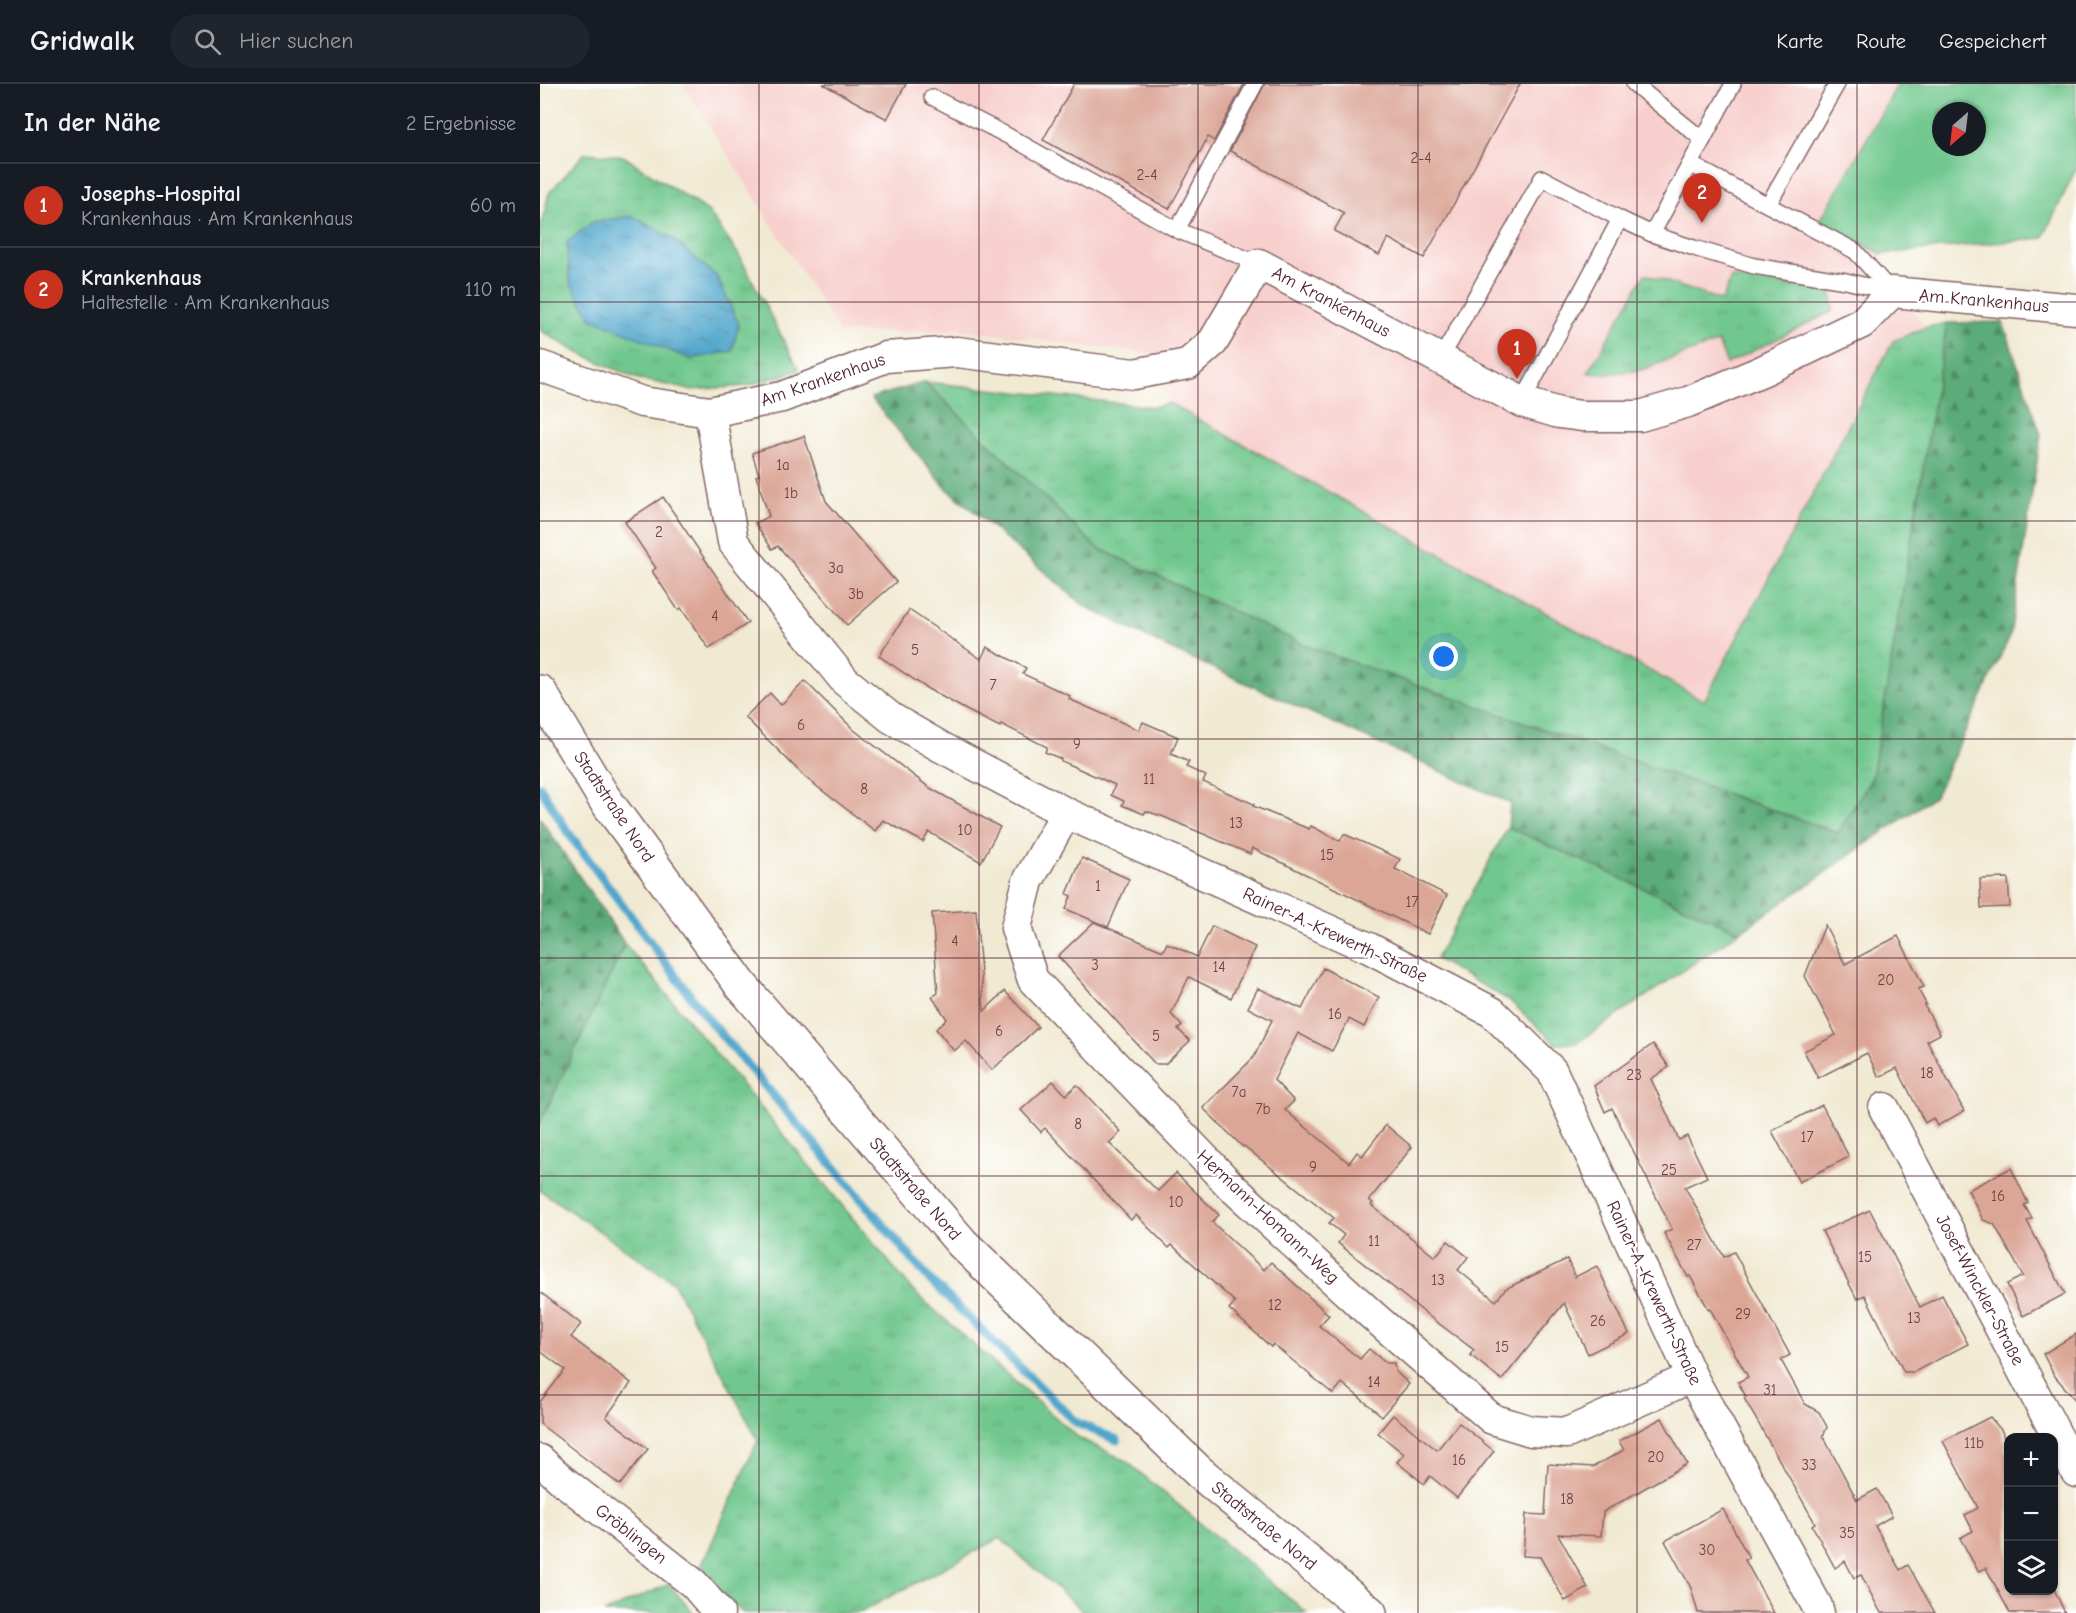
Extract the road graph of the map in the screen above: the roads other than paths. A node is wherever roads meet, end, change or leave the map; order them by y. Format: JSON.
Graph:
{"nodes":[{"id":1,"x":1255,"y":84,"type":"edge"},
{"id":2,"x":1634,"y":84,"type":"edge"},
{"id":3,"x":1733,"y":84,"type":"edge"},
{"id":4,"x":1837,"y":84,"type":"edge"},
{"id":5,"x":932,"y":97,"type":"dead end"},
{"id":6,"x":1703,"y":140,"type":"junction"},
{"id":7,"x":1690,"y":164,"type":"junction"},
{"id":8,"x":1768,"y":205,"type":"junction"},
{"id":9,"x":1620,"y":219,"type":"junction"},
{"id":10,"x":1177,"y":230,"type":"junction"},
{"id":11,"x":1652,"y":234,"type":"junction"},
{"id":12,"x":1259,"y":264,"type":"junction"},
{"id":13,"x":1892,"y":292,"type":"junction"},
{"id":14,"x":2076,"y":309,"type":"edge"},
{"id":15,"x":1440,"y":360,"type":"junction"},
{"id":16,"x":540,"y":366,"type":"edge"},
{"id":17,"x":1522,"y":402,"type":"junction"},
{"id":18,"x":710,"y":412,"type":"junction"},
{"id":19,"x":540,"y":692,"type":"edge"},
{"id":20,"x":1066,"y":813,"type":"junction"},
{"id":21,"x":1884,"y":1108,"type":"dead end"},
{"id":22,"x":1692,"y":1377,"type":"junction"},
{"id":23,"x":540,"y":1460,"type":"edge"},
{"id":24,"x":2076,"y":1472,"type":"edge"},
{"id":25,"x":719,"y":1613,"type":"edge"},
{"id":26,"x":1370,"y":1613,"type":"edge"},
{"id":27,"x":1819,"y":1613,"type":"edge"}],
"edges":[{"from":1,"to":10,"type":"lane"},
{"from":2,"to":6,"type":"lane"},
{"from":3,"to":6,"type":"lane"},
{"from":4,"to":8,"type":"lane"},
{"from":5,"to":10,"type":"lane"},
{"from":6,"to":7,"type":"lane"},
{"from":7,"to":8,"type":"lane"},
{"from":7,"to":11,"type":"lane"},
{"from":8,"to":13,"type":"lane"},
{"from":9,"to":11,"type":"lane","name":"Am Krankenhaus"},
{"from":9,"to":15,"type":"lane","name":"Am Krankenhaus"},
{"from":9,"to":17,"type":"lane"},
{"from":10,"to":12,"type":"lane"},
{"from":11,"to":13,"type":"lane","name":"Am Krankenhaus"},
{"from":12,"to":15,"type":"street","name":"Am Krankenhaus"},
{"from":12,"to":18,"type":"street","name":"Am Krankenhaus"},
{"from":13,"to":14,"type":"street","name":"Am Krankenhaus"},
{"from":13,"to":17,"type":"street","name":"Am Krankenhaus"},
{"from":15,"to":17,"type":"street","name":"Am Krankenhaus"},
{"from":16,"to":18,"type":"street","name":"Am Krankenhaus"},
{"from":18,"to":20,"type":"street","name":"Rainer-A.-Krewerth-Straße"},
{"from":19,"to":26,"type":"main road","name":"Stadtstraße Nord"},
{"from":20,"to":22,"type":"street","name":"Rainer-A.-Krewerth-Straße"},
{"from":20,"to":22,"type":"street","name":"Hermann-Homann-Weg"},
{"from":21,"to":24,"type":"street","name":"Josef-Winckler-Straße"},
{"from":22,"to":27,"type":"street","name":"Rainer-A.-Krewerth-Straße"},
{"from":23,"to":25,"type":"street","name":"Gröblingen"}]}
